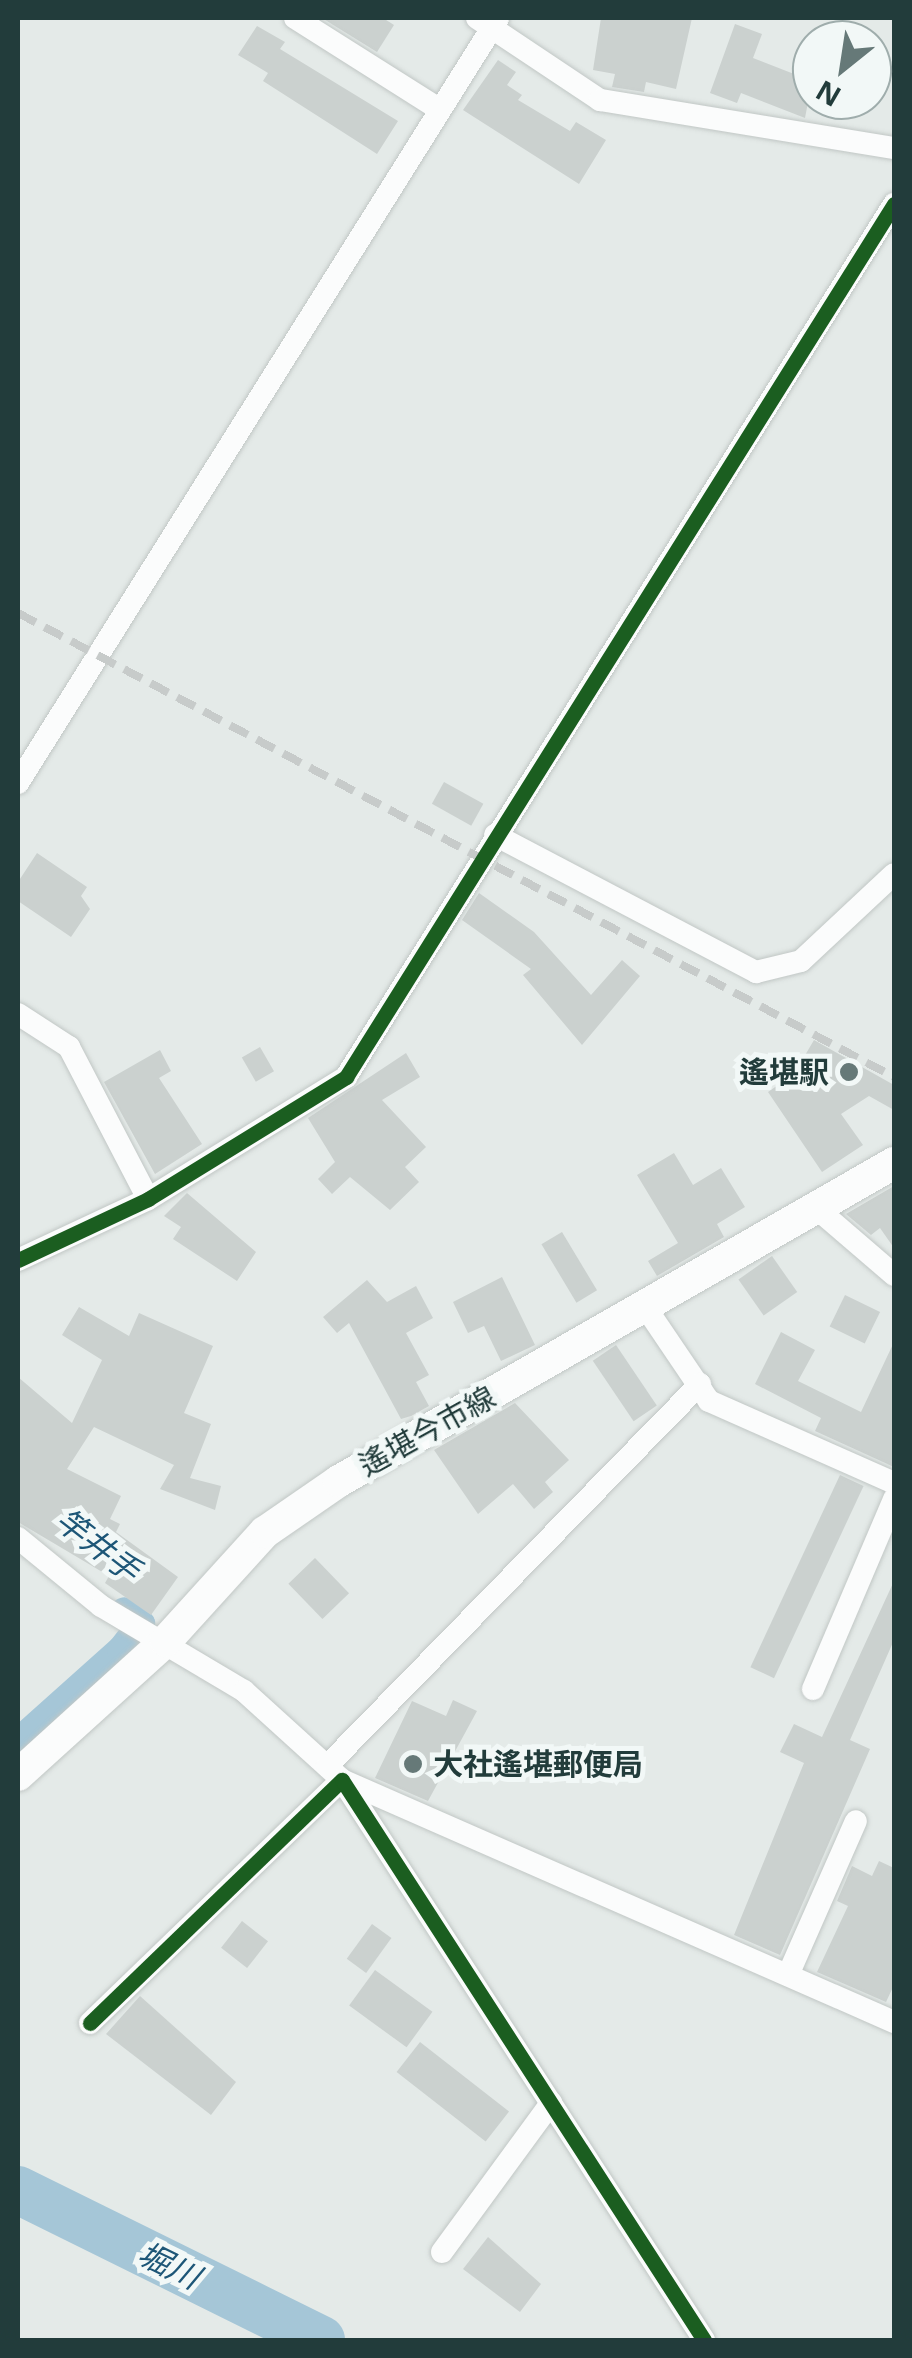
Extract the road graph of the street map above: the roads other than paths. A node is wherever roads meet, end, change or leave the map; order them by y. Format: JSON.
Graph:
{"nodes":[{"id":1,"x":295,"y":18,"type":"edge"},
{"id":2,"x":489,"y":20,"type":"edge"},
{"id":3,"x":439,"y":109,"type":"junction"},
{"id":4,"x":894,"y":148,"type":"edge"},
{"id":5,"x":894,"y":204,"type":"edge"},
{"id":6,"x":18,"y":783,"type":"edge"},
{"id":7,"x":495,"y":835,"type":"junction"},
{"id":8,"x":894,"y":874,"type":"edge"},
{"id":9,"x":18,"y":1014,"type":"edge"},
{"id":10,"x":894,"y":1163,"type":"edge"},
{"id":11,"x":148,"y":1199,"type":"junction"},
{"id":12,"x":815,"y":1207,"type":"junction"},
{"id":13,"x":18,"y":1260,"type":"edge"},
{"id":14,"x":894,"y":1275,"type":"edge"},
{"id":15,"x":646,"y":1308,"type":"junction"},
{"id":16,"x":700,"y":1384,"type":"junction"},
{"id":17,"x":894,"y":1483,"type":"edge"},
{"id":18,"x":894,"y":1499,"type":"edge"},
{"id":19,"x":18,"y":1538,"type":"edge"},
{"id":20,"x":166,"y":1641,"type":"junction"},
{"id":21,"x":813,"y":1688,"type":"dead end"},
{"id":22,"x":335,"y":1773,"type":"junction"},
{"id":23,"x":18,"y":1775,"type":"edge"},
{"id":24,"x":856,"y":1821,"type":"dead end"},
{"id":25,"x":788,"y":1975,"type":"junction"},
{"id":26,"x":894,"y":2022,"type":"edge"},
{"id":27,"x":90,"y":2023,"type":"dead end"},
{"id":28,"x":551,"y":2103,"type":"junction"},
{"id":29,"x":442,"y":2252,"type":"dead end"},
{"id":30,"x":704,"y":2340,"type":"edge"}],
"edges":[{"from":1,"to":3,"type":"street"},
{"from":2,"to":3,"type":"street"},
{"from":2,"to":4,"type":"street"},
{"from":3,"to":6,"type":"street"},
{"from":5,"to":7,"type":"street"},
{"from":7,"to":8,"type":"street"},
{"from":7,"to":11,"type":"street"},
{"from":9,"to":11,"type":"street"},
{"from":10,"to":12,"type":"main road","name":"遙堪今市線"},
{"from":11,"to":13,"type":"street"},
{"from":12,"to":14,"type":"street"},
{"from":12,"to":15,"type":"main road","name":"遙堪今市線"},
{"from":15,"to":16,"type":"street"},
{"from":15,"to":20,"type":"main road","name":"遙堪今市線"},
{"from":16,"to":17,"type":"street"},
{"from":16,"to":22,"type":"street"},
{"from":18,"to":21,"type":"street"},
{"from":19,"to":20,"type":"street"},
{"from":20,"to":22,"type":"street"},
{"from":20,"to":23,"type":"main road","name":"遙堪今市線"},
{"from":22,"to":25,"type":"street"},
{"from":22,"to":27,"type":"street"},
{"from":22,"to":28,"type":"street"},
{"from":24,"to":25,"type":"street"},
{"from":25,"to":26,"type":"street"},
{"from":28,"to":29,"type":"street"},
{"from":28,"to":30,"type":"street"}]}
